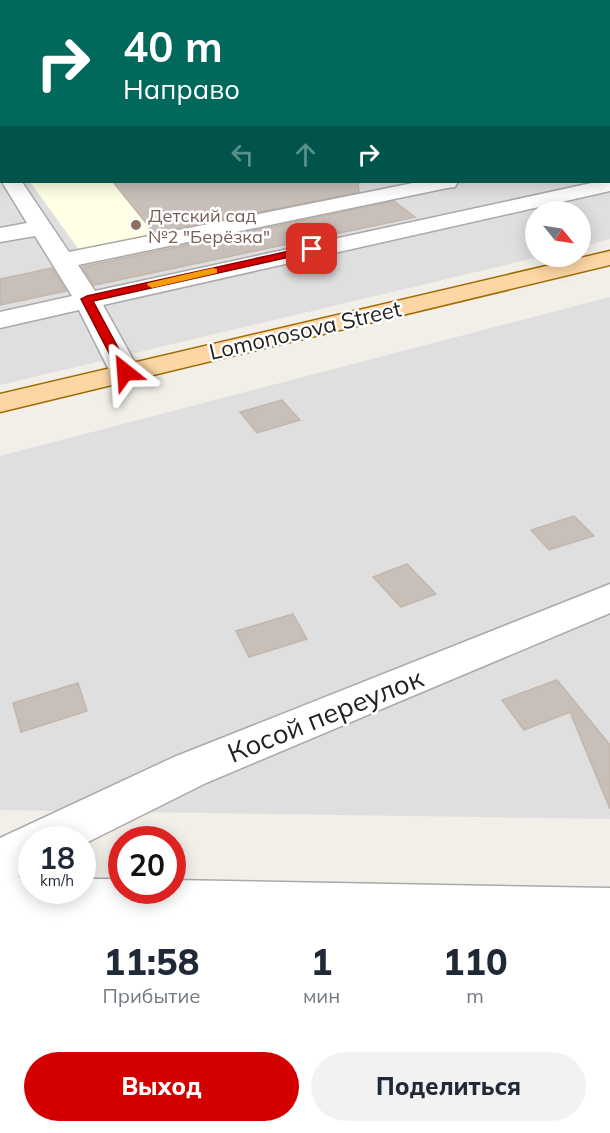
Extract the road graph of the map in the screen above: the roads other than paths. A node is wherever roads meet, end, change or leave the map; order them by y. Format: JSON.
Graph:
{"nodes":[{"id":1,"x":13,"y":183,"type":"edge"},
{"id":2,"x":327,"y":183,"type":"edge"},
{"id":3,"x":442,"y":183,"type":"edge"},
{"id":4,"x":610,"y":185,"type":"edge"},
{"id":5,"x":406,"y":190,"type":"junction"},
{"id":6,"x":351,"y":201,"type":"junction"},
{"id":7,"x":448,"y":219,"type":"junction"},
{"id":8,"x":39,"y":228,"type":"junction"},
{"id":9,"x":0,"y":235,"type":"edge"},
{"id":10,"x":610,"y":258,"type":"edge"},
{"id":11,"x":62,"y":261,"type":"junction"},
{"id":12,"x":87,"y":299,"type":"junction"},
{"id":13,"x":0,"y":320,"type":"edge"},
{"id":14,"x":125,"y":372,"type":"junction"},
{"id":15,"x":0,"y":403,"type":"edge"},
{"id":16,"x":610,"y":598,"type":"edge"},
{"id":17,"x":74,"y":826,"type":"edge"},
{"id":18,"x":18,"y":853,"type":"edge"},
{"id":19,"x":0,"y":862,"type":"edge"},
{"id":20,"x":0,"y":901,"type":"edge"},
{"id":21,"x":610,"y":912,"type":"edge"},
{"id":22,"x":365,"y":918,"type":"edge"}],
"edges":[{"from":1,"to":8,"type":"street"},
{"from":2,"to":6,"type":"street"},
{"from":3,"to":5,"type":"street"},
{"from":4,"to":7,"type":"street"},
{"from":5,"to":6,"type":"street"},
{"from":5,"to":7,"type":"street"},
{"from":6,"to":11,"type":"street"},
{"from":7,"to":12,"type":"street"},
{"from":8,"to":9,"type":"street"},
{"from":8,"to":11,"type":"street"},
{"from":10,"to":14,"type":"main road","name":"Lomonosova Street"},
{"from":11,"to":12,"type":"street"},
{"from":12,"to":13,"type":"street"},
{"from":12,"to":14,"type":"street"},
{"from":14,"to":15,"type":"main road","name":"Lomonosova Street"},
{"from":16,"to":17,"type":"street","name":"Косой переулок"},
{"from":18,"to":19,"type":"street"},
{"from":20,"to":22,"type":"street"},
{"from":21,"to":22,"type":"street"}]}
